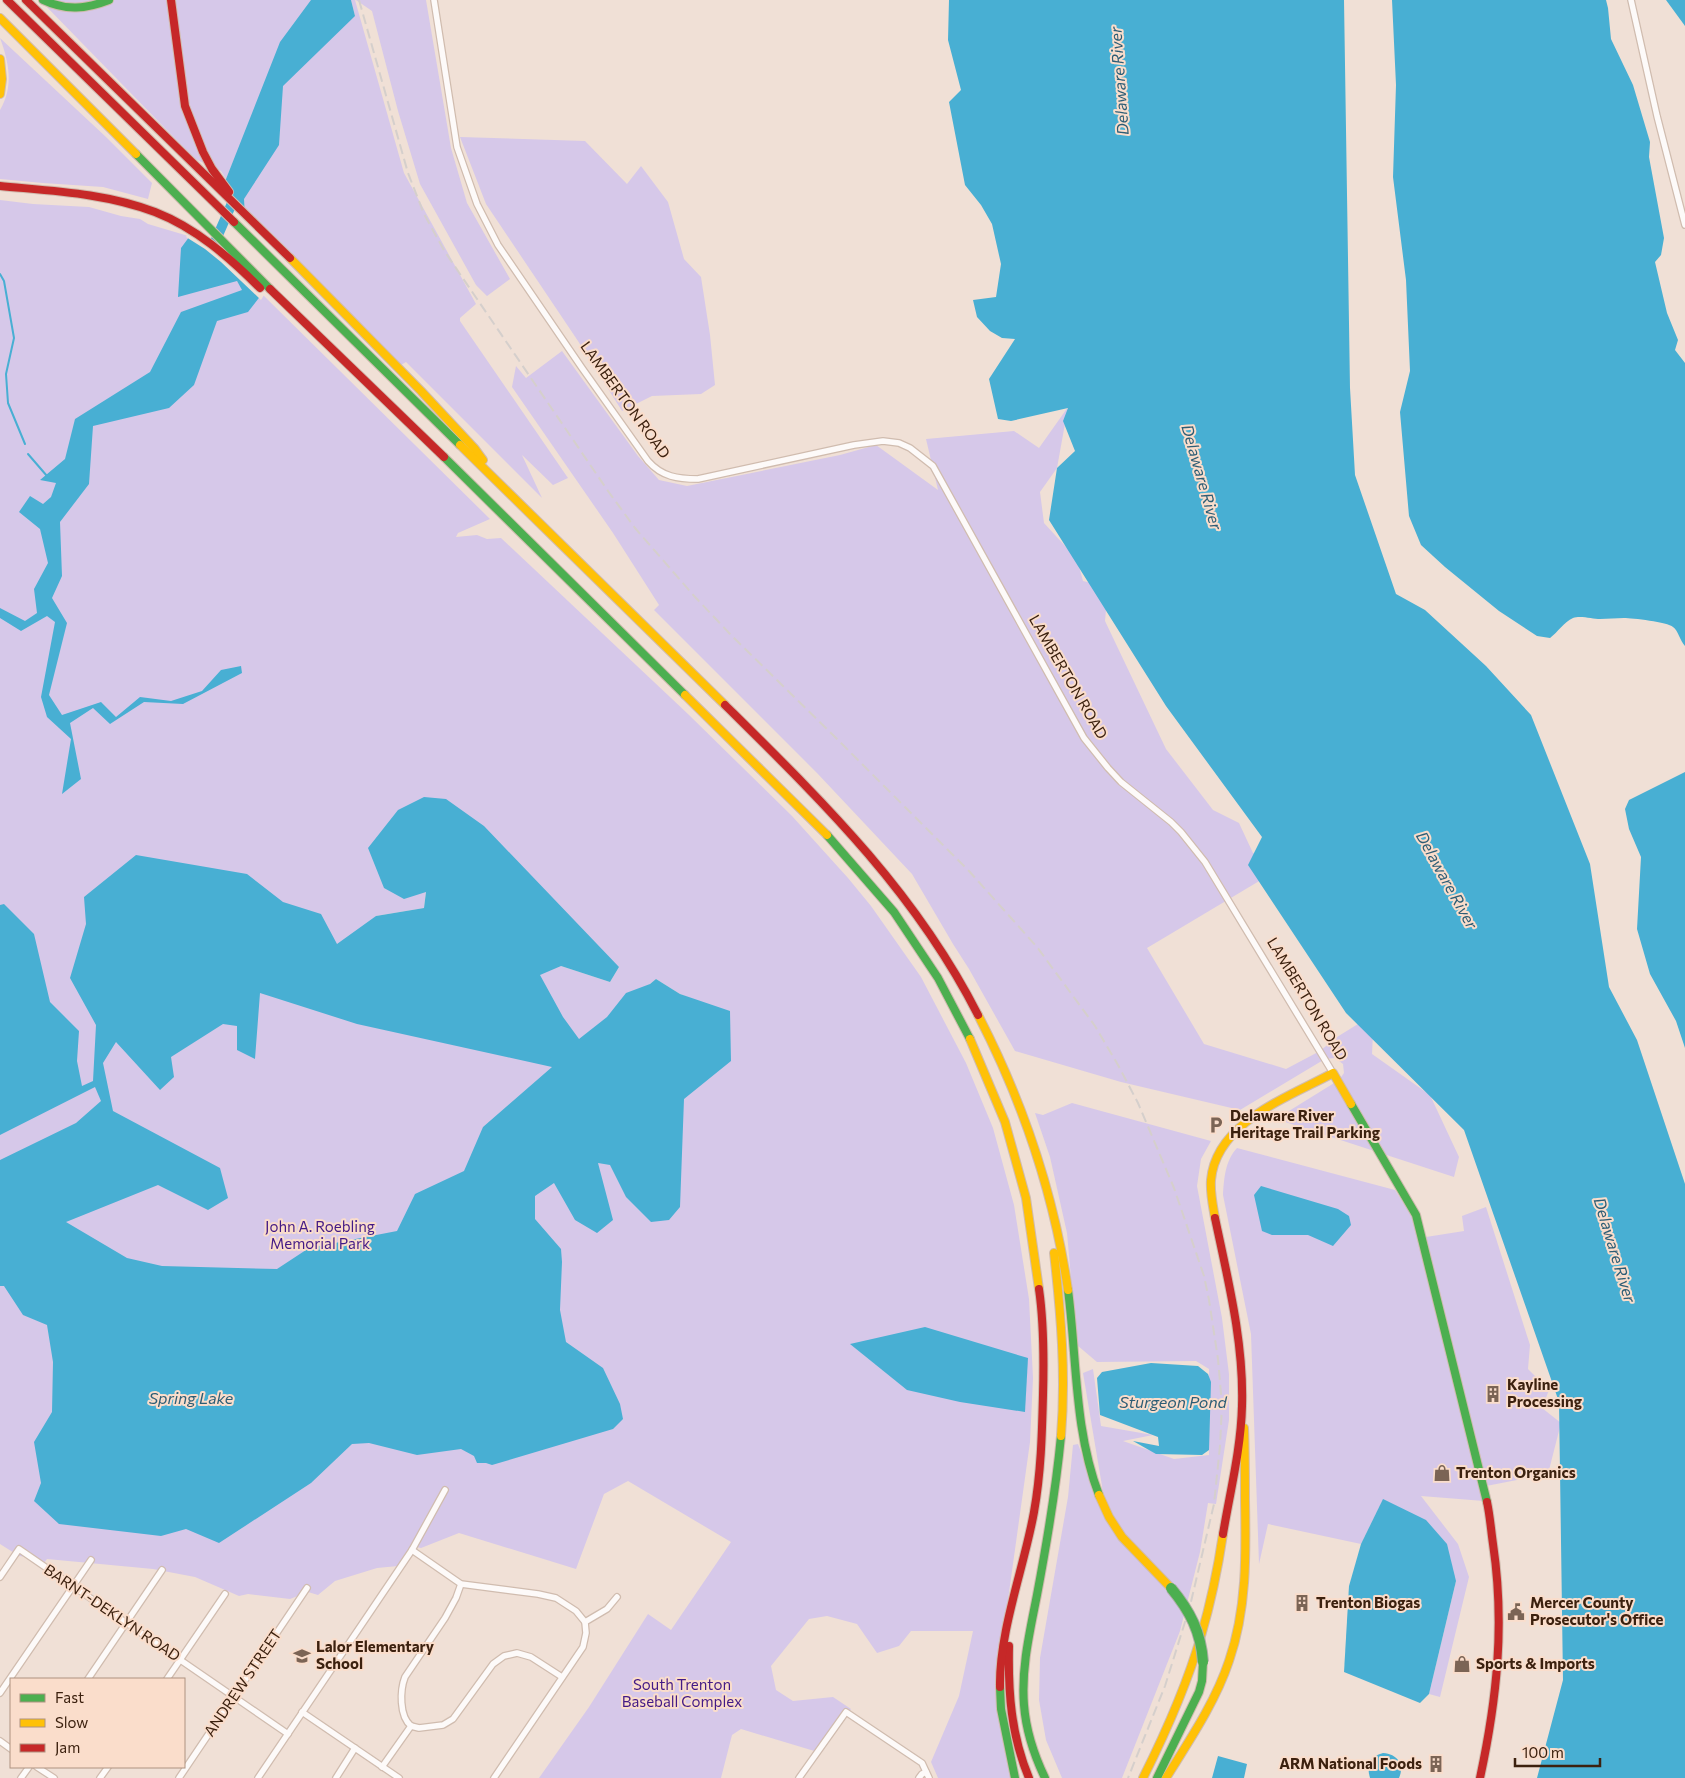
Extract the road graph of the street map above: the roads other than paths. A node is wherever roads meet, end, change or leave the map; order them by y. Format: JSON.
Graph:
{"nodes":[{"id":1,"x":7,"y":0,"type":"edge"},
{"id":2,"x":26,"y":0,"type":"edge"},
{"id":3,"x":43,"y":0,"type":"edge"},
{"id":4,"x":109,"y":0,"type":"edge"},
{"id":5,"x":171,"y":0,"type":"edge"},
{"id":6,"x":434,"y":0,"type":"edge"},
{"id":7,"x":1631,"y":0,"type":"edge"},
{"id":8,"x":0,"y":18,"type":"edge"},
{"id":9,"x":0,"y":61,"type":"edge"},
{"id":10,"x":0,"y":94,"type":"edge"},
{"id":11,"x":209,"y":172,"type":"junction"},
{"id":12,"x":0,"y":186,"type":"edge"},
{"id":13,"x":1685,"y":225,"type":"edge"},
{"id":14,"x":458,"y":470,"type":"junction"},
{"id":15,"x":501,"y":485,"type":"junction"},
{"id":16,"x":1333,"y":1073,"type":"junction"},
{"id":17,"x":1031,"y":1142,"type":"junction"},
{"id":18,"x":1242,"y":1408,"type":"junction"},
{"id":19,"x":445,"y":1490,"type":"dead end"},
{"id":20,"x":412,"y":1550,"type":"junction"},
{"id":21,"x":91,"y":1560,"type":"dead end"},
{"id":22,"x":162,"y":1570,"type":"dead end"},
{"id":23,"x":0,"y":1577,"type":"edge"},
{"id":24,"x":1020,"y":1578,"type":"junction"},
{"id":25,"x":460,"y":1584,"type":"junction"},
{"id":26,"x":73,"y":1586,"type":"junction"},
{"id":27,"x":307,"y":1588,"type":"dead end"},
{"id":28,"x":225,"y":1594,"type":"dead end"},
{"id":29,"x":617,"y":1597,"type":"dead end"},
{"id":30,"x":585,"y":1622,"type":"junction"},
{"id":31,"x":126,"y":1623,"type":"junction"},
{"id":32,"x":180,"y":1660,"type":"junction"},
{"id":33,"x":10,"y":1678,"type":"edge"},
{"id":34,"x":10,"y":1678,"type":"edge"},
{"id":35,"x":89,"y":1678,"type":"edge"},
{"id":36,"x":168,"y":1678,"type":"edge"},
{"id":37,"x":562,"y":1678,"type":"junction"},
{"id":38,"x":0,"y":1693,"type":"edge"},
{"id":39,"x":234,"y":1697,"type":"junction"},
{"id":40,"x":302,"y":1712,"type":"junction"},
{"id":41,"x":411,"y":1726,"type":"junction"},
{"id":42,"x":288,"y":1734,"type":"junction"},
{"id":43,"x":356,"y":1748,"type":"junction"},
{"id":44,"x":382,"y":1767,"type":"junction"},
{"id":45,"x":39,"y":1768,"type":"edge"},
{"id":46,"x":928,"y":1775,"type":"edge"},
{"id":47,"x":54,"y":1778,"type":"edge"},
{"id":48,"x":179,"y":1778,"type":"edge"},
{"id":49,"x":258,"y":1778,"type":"edge"},
{"id":50,"x":336,"y":1778,"type":"edge"},
{"id":51,"x":399,"y":1778,"type":"edge"},
{"id":52,"x":494,"y":1778,"type":"edge"},
{"id":53,"x":799,"y":1778,"type":"edge"},
{"id":54,"x":919,"y":1778,"type":"edge"},
{"id":55,"x":1015,"y":1778,"type":"edge"},
{"id":56,"x":1029,"y":1778,"type":"edge"},
{"id":57,"x":1046,"y":1778,"type":"edge"},
{"id":58,"x":1143,"y":1778,"type":"edge"},
{"id":59,"x":1157,"y":1778,"type":"edge"},
{"id":60,"x":1166,"y":1778,"type":"edge"},
{"id":61,"x":1480,"y":1778,"type":"edge"}],
"edges":[{"from":1,"to":15,"type":"main road"},
{"from":2,"to":11,"type":"main road"},
{"from":3,"to":4,"type":"main road"},
{"from":5,"to":11,"type":"main road"},
{"from":6,"to":16,"type":"street","name":"LAMBERTON ROAD"},
{"from":7,"to":13,"type":"street"},
{"from":8,"to":14,"type":"main road"},
{"from":9,"to":10,"type":"main road"},
{"from":11,"to":15,"type":"main road"},
{"from":12,"to":14,"type":"main road"},
{"from":14,"to":24,"type":"main road"},
{"from":15,"to":17,"type":"main road"},
{"from":16,"to":18,"type":"main road"},
{"from":16,"to":61,"type":"main road","name":"LAMBERTON ROAD"},
{"from":17,"to":57,"type":"main road"},
{"from":17,"to":59,"type":"main road","bridge":true},
{"from":18,"to":58,"type":"main road"},
{"from":18,"to":60,"type":"main road"},
{"from":19,"to":20,"type":"street"},
{"from":20,"to":25,"type":"street"},
{"from":20,"to":40,"type":"street"},
{"from":21,"to":26,"type":"street"},
{"from":22,"to":31,"type":"street"},
{"from":23,"to":26,"type":"street","name":"BARNT-DEKLYN ROAD"},
{"from":24,"to":55,"type":"main road"},
{"from":24,"to":56,"type":"main road"},
{"from":25,"to":30,"type":"street"},
{"from":25,"to":41,"type":"street"},
{"from":26,"to":31,"type":"street","name":"BARNT-DEKLYN ROAD"},
{"from":26,"to":34,"type":"street"},
{"from":27,"to":39,"type":"street","name":"ANDREW STREET"},
{"from":28,"to":32,"type":"street"},
{"from":29,"to":30,"type":"street"},
{"from":30,"to":37,"type":"street"},
{"from":31,"to":32,"type":"street","name":"BARNT-DEKLYN ROAD"},
{"from":31,"to":35,"type":"street"},
{"from":32,"to":36,"type":"street"},
{"from":32,"to":39,"type":"street","name":"BARNT-DEKLYN ROAD"},
{"from":33,"to":38,"type":"street"},
{"from":37,"to":41,"type":"street"},
{"from":37,"to":52,"type":"street"},
{"from":39,"to":42,"type":"street","name":"BARNT-DEKLYN ROAD"},
{"from":39,"to":48,"type":"street","name":"ANDREW STREET"},
{"from":40,"to":42,"type":"street"},
{"from":40,"to":43,"type":"street"},
{"from":41,"to":44,"type":"street"},
{"from":42,"to":49,"type":"street"},
{"from":43,"to":44,"type":"street"},
{"from":43,"to":50,"type":"street"},
{"from":44,"to":51,"type":"street"},
{"from":45,"to":47,"type":"street"},
{"from":46,"to":53,"type":"street"},
{"from":46,"to":54,"type":"street"}]}
